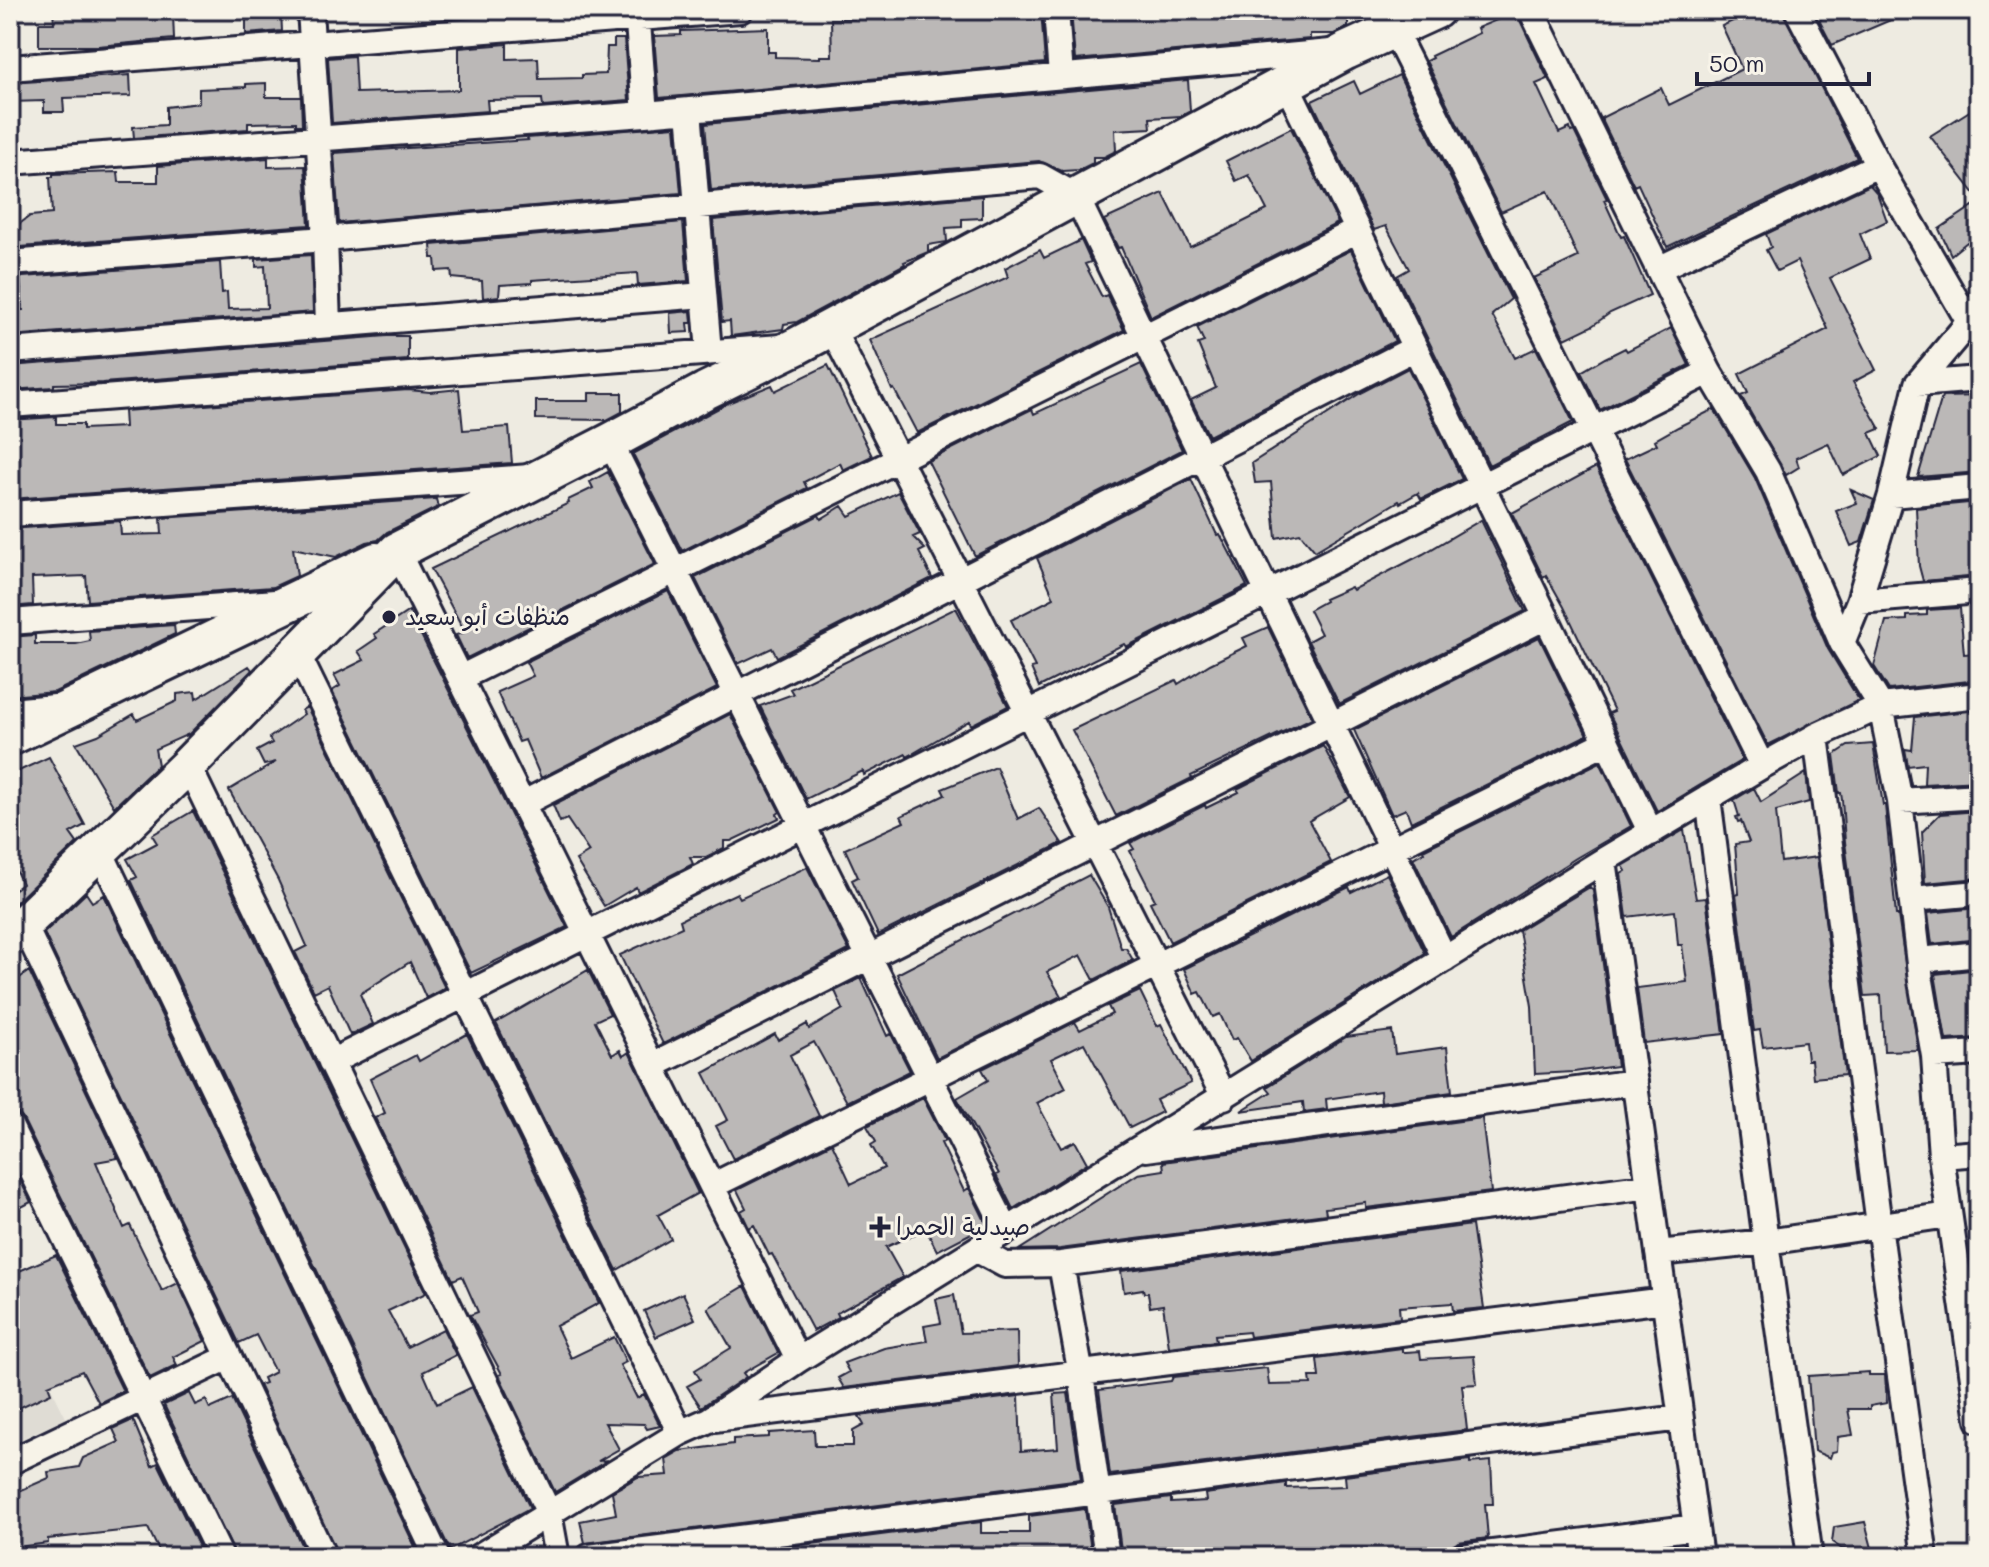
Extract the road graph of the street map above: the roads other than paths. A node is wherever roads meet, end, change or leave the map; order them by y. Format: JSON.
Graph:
{"nodes":[{"id":1,"x":310,"y":10,"type":"edge"},
{"id":2,"x":740,"y":10,"type":"edge"},
{"id":3,"x":1056,"y":10,"type":"edge"},
{"id":4,"x":1436,"y":10,"type":"edge"},
{"id":5,"x":1531,"y":10,"type":"edge"},
{"id":6,"x":1797,"y":10,"type":"edge"},
{"id":7,"x":637,"y":14,"type":"edge"},
{"id":8,"x":1393,"y":29,"type":"junction"},
{"id":9,"x":312,"y":45,"type":"junction"},
{"id":10,"x":1346,"y":51,"type":"junction"},
{"id":11,"x":10,"y":68,"type":"edge"},
{"id":12,"x":1061,"y":76,"type":"junction"},
{"id":13,"x":1286,"y":83,"type":"junction"},
{"id":14,"x":689,"y":110,"type":"junction"},
{"id":15,"x":645,"y":114,"type":"junction"},
{"id":16,"x":318,"y":138,"type":"junction"},
{"id":17,"x":10,"y":162,"type":"edge"},
{"id":18,"x":1878,"y":165,"type":"junction"},
{"id":19,"x":1076,"y":196,"type":"junction"},
{"id":20,"x":696,"y":205,"type":"junction"},
{"id":21,"x":1358,"y":230,"type":"junction"},
{"id":22,"x":325,"y":239,"type":"junction"},
{"id":23,"x":10,"y":263,"type":"edge"},
{"id":24,"x":1658,"y":269,"type":"junction"},
{"id":25,"x":704,"y":295,"type":"junction"},
{"id":26,"x":1974,"y":313,"type":"edge"},
{"id":27,"x":328,"y":325,"type":"junction"},
{"id":28,"x":831,"y":327,"type":"junction"},
{"id":29,"x":1144,"y":336,"type":"junction"},
{"id":30,"x":797,"y":346,"type":"junction"},
{"id":31,"x":1415,"y":348,"type":"junction"},
{"id":32,"x":10,"y":351,"type":"edge"},
{"id":33,"x":709,"y":352,"type":"junction"},
{"id":34,"x":1709,"y":372,"type":"junction"},
{"id":35,"x":1979,"y":379,"type":"edge"},
{"id":36,"x":1917,"y":384,"type":"junction"},
{"id":37,"x":10,"y":405,"type":"edge"},
{"id":38,"x":1594,"y":430,"type":"junction"},
{"id":39,"x":610,"y":442,"type":"junction"},
{"id":40,"x":1202,"y":456,"type":"junction"},
{"id":41,"x":899,"y":459,"type":"junction"},
{"id":42,"x":545,"y":476,"type":"junction"},
{"id":43,"x":1482,"y":486,"type":"junction"},
{"id":44,"x":1979,"y":487,"type":"edge"},
{"id":45,"x":1891,"y":495,"type":"junction"},
{"id":46,"x":10,"y":514,"type":"edge"},
{"id":47,"x":397,"y":551,"type":"junction"},
{"id":48,"x":675,"y":571,"type":"junction"},
{"id":49,"x":960,"y":580,"type":"junction"},
{"id":50,"x":1979,"y":591,"type":"edge"},
{"id":51,"x":1268,"y":593,"type":"junction"},
{"id":52,"x":295,"y":600,"type":"junction"},
{"id":53,"x":1859,"y":601,"type":"junction"},
{"id":54,"x":1546,"y":617,"type":"junction"},
{"id":55,"x":10,"y":622,"type":"edge"},
{"id":56,"x":1842,"y":643,"type":"junction"},
{"id":57,"x":298,"y":655,"type":"junction"},
{"id":58,"x":460,"y":678,"type":"junction"},
{"id":59,"x":737,"y":694,"type":"junction"},
{"id":60,"x":1979,"y":695,"type":"edge"},
{"id":61,"x":75,"y":706,"type":"junction"},
{"id":62,"x":1881,"y":706,"type":"junction"},
{"id":63,"x":10,"y":711,"type":"edge"},
{"id":64,"x":1028,"y":713,"type":"junction"},
{"id":65,"x":1332,"y":724,"type":"junction"},
{"id":66,"x":1816,"y":736,"type":"junction"},
{"id":67,"x":10,"y":737,"type":"edge"},
{"id":68,"x":1607,"y":742,"type":"junction"},
{"id":69,"x":188,"y":765,"type":"junction"},
{"id":70,"x":1762,"y":766,"type":"junction"},
{"id":71,"x":1979,"y":796,"type":"edge"},
{"id":72,"x":1708,"y":798,"type":"junction"},
{"id":73,"x":1900,"y":801,"type":"junction"},
{"id":74,"x":522,"y":804,"type":"junction"},
{"id":75,"x":803,"y":826,"type":"junction"},
{"id":76,"x":1651,"y":833,"type":"junction"},
{"id":77,"x":1095,"y":843,"type":"junction"},
{"id":78,"x":1392,"y":849,"type":"junction"},
{"id":79,"x":100,"y":851,"type":"junction"},
{"id":80,"x":1604,"y":860,"type":"junction"},
{"id":81,"x":1979,"y":893,"type":"edge"},
{"id":82,"x":1912,"y":899,"type":"junction"},
{"id":83,"x":17,"y":931,"type":"edge"},
{"id":84,"x":587,"y":934,"type":"junction"},
{"id":85,"x":1979,"y":954,"type":"edge"},
{"id":86,"x":869,"y":957,"type":"junction"},
{"id":87,"x":1445,"y":959,"type":"junction"},
{"id":88,"x":1920,"y":960,"type":"junction"},
{"id":89,"x":1157,"y":965,"type":"junction"},
{"id":90,"x":465,"y":995,"type":"junction"},
{"id":91,"x":1979,"y":1053,"type":"edge"},
{"id":92,"x":1934,"y":1056,"type":"junction"},
{"id":93,"x":331,"y":1062,"type":"junction"},
{"id":94,"x":652,"y":1066,"type":"junction"},
{"id":95,"x":930,"y":1078,"type":"junction"},
{"id":96,"x":1635,"y":1082,"type":"junction"},
{"id":97,"x":1224,"y":1097,"type":"junction"},
{"id":98,"x":10,"y":1126,"type":"edge"},
{"id":99,"x":1138,"y":1151,"type":"junction"},
{"id":100,"x":1979,"y":1153,"type":"edge"},
{"id":101,"x":1941,"y":1156,"type":"junction"},
{"id":102,"x":712,"y":1186,"type":"junction"},
{"id":103,"x":1649,"y":1186,"type":"junction"},
{"id":104,"x":1949,"y":1215,"type":"junction"},
{"id":105,"x":1879,"y":1225,"type":"junction"},
{"id":106,"x":1007,"y":1231,"type":"junction"},
{"id":107,"x":1766,"y":1242,"type":"junction"},
{"id":108,"x":977,"y":1250,"type":"junction"},
{"id":109,"x":1658,"y":1253,"type":"junction"},
{"id":110,"x":1967,"y":1258,"type":"edge"},
{"id":111,"x":1061,"y":1264,"type":"junction"},
{"id":112,"x":1665,"y":1300,"type":"junction"},
{"id":113,"x":229,"y":1357,"type":"junction"},
{"id":114,"x":798,"y":1360,"type":"junction"},
{"id":115,"x":1976,"y":1372,"type":"edge"},
{"id":116,"x":1081,"y":1375,"type":"junction"},
{"id":117,"x":143,"y":1398,"type":"junction"},
{"id":118,"x":1680,"y":1418,"type":"junction"},
{"id":119,"x":709,"y":1420,"type":"junction"},
{"id":120,"x":1979,"y":1420,"type":"edge"},
{"id":121,"x":680,"y":1433,"type":"junction"},
{"id":122,"x":10,"y":1462,"type":"edge"},
{"id":123,"x":1097,"y":1491,"type":"junction"},
{"id":124,"x":549,"y":1513,"type":"junction"},
{"id":125,"x":1696,"y":1527,"type":"junction"},
{"id":126,"x":221,"y":1557,"type":"edge"},
{"id":127,"x":324,"y":1557,"type":"edge"},
{"id":128,"x":437,"y":1557,"type":"edge"},
{"id":129,"x":478,"y":1557,"type":"edge"},
{"id":130,"x":557,"y":1557,"type":"edge"},
{"id":131,"x":589,"y":1557,"type":"edge"},
{"id":132,"x":1107,"y":1557,"type":"edge"},
{"id":133,"x":1461,"y":1557,"type":"edge"},
{"id":134,"x":1700,"y":1557,"type":"edge"},
{"id":135,"x":1810,"y":1557,"type":"edge"},
{"id":136,"x":1925,"y":1557,"type":"edge"}],
"edges":[{"from":1,"to":9,"type":"street"},
{"from":2,"to":7,"type":"street"},
{"from":3,"to":12,"type":"street"},
{"from":4,"to":8,"type":"main road"},
{"from":5,"to":24,"type":"street"},
{"from":6,"to":18,"type":"street"},
{"from":7,"to":9,"type":"street"},
{"from":7,"to":15,"type":"street"},
{"from":8,"to":10,"type":"main road"},
{"from":8,"to":38,"type":"street"},
{"from":9,"to":11,"type":"street"},
{"from":9,"to":16,"type":"street"},
{"from":10,"to":12,"type":"street"},
{"from":10,"to":13,"type":"main road"},
{"from":12,"to":14,"type":"street"},
{"from":13,"to":19,"type":"main road"},
{"from":13,"to":21,"type":"street"},
{"from":14,"to":15,"type":"street"},
{"from":14,"to":20,"type":"street"},
{"from":15,"to":16,"type":"street"},
{"from":16,"to":17,"type":"street"},
{"from":16,"to":22,"type":"street"},
{"from":18,"to":24,"type":"street"},
{"from":18,"to":26,"type":"street"},
{"from":19,"to":20,"type":"street"},
{"from":19,"to":28,"type":"main road"},
{"from":19,"to":29,"type":"street"},
{"from":20,"to":22,"type":"street"},
{"from":20,"to":25,"type":"street"},
{"from":21,"to":29,"type":"street"},
{"from":21,"to":31,"type":"street"},
{"from":22,"to":23,"type":"street"},
{"from":22,"to":27,"type":"street"},
{"from":24,"to":34,"type":"street"},
{"from":25,"to":27,"type":"street"},
{"from":25,"to":33,"type":"street"},
{"from":26,"to":36,"type":"street"},
{"from":27,"to":32,"type":"street"},
{"from":28,"to":30,"type":"main road"},
{"from":28,"to":41,"type":"street"},
{"from":29,"to":40,"type":"street"},
{"from":29,"to":41,"type":"street"},
{"from":30,"to":33,"type":"street"},
{"from":30,"to":39,"type":"main road"},
{"from":31,"to":40,"type":"street"},
{"from":31,"to":43,"type":"street"},
{"from":33,"to":37,"type":"street"},
{"from":34,"to":38,"type":"street"},
{"from":34,"to":56,"type":"street"},
{"from":35,"to":36,"type":"street"},
{"from":36,"to":45,"type":"street"},
{"from":38,"to":43,"type":"street"},
{"from":38,"to":70,"type":"street"},
{"from":39,"to":42,"type":"main road"},
{"from":39,"to":48,"type":"street"},
{"from":40,"to":49,"type":"street"},
{"from":40,"to":51,"type":"street"},
{"from":41,"to":48,"type":"street"},
{"from":41,"to":49,"type":"street"},
{"from":42,"to":46,"type":"street"},
{"from":42,"to":47,"type":"main road"},
{"from":43,"to":51,"type":"street"},
{"from":43,"to":54,"type":"street"},
{"from":44,"to":45,"type":"street"},
{"from":45,"to":53,"type":"street"},
{"from":47,"to":52,"type":"main road"},
{"from":47,"to":57,"type":"main road"},
{"from":47,"to":58,"type":"street"},
{"from":48,"to":58,"type":"street"},
{"from":48,"to":59,"type":"street"},
{"from":49,"to":59,"type":"street"},
{"from":49,"to":64,"type":"street"},
{"from":50,"to":53,"type":"street"},
{"from":51,"to":64,"type":"street"},
{"from":51,"to":65,"type":"street"},
{"from":52,"to":55,"type":"street"},
{"from":52,"to":61,"type":"main road"},
{"from":53,"to":56,"type":"street"},
{"from":54,"to":65,"type":"street"},
{"from":54,"to":68,"type":"street"},
{"from":56,"to":62,"type":"street"},
{"from":57,"to":69,"type":"main road"},
{"from":57,"to":90,"type":"street"},
{"from":58,"to":74,"type":"street"},
{"from":59,"to":74,"type":"street"},
{"from":59,"to":75,"type":"street"},
{"from":60,"to":62,"type":"street"},
{"from":61,"to":63,"type":"street"},
{"from":61,"to":67,"type":"main road"},
{"from":62,"to":66,"type":"street"},
{"from":62,"to":73,"type":"street"},
{"from":64,"to":75,"type":"street"},
{"from":64,"to":77,"type":"street"},
{"from":65,"to":77,"type":"street"},
{"from":65,"to":78,"type":"street"},
{"from":66,"to":70,"type":"street"},
{"from":66,"to":105,"type":"street"},
{"from":68,"to":76,"type":"street"},
{"from":68,"to":78,"type":"street"},
{"from":69,"to":79,"type":"main road"},
{"from":69,"to":93,"type":"street"},
{"from":70,"to":72,"type":"street"},
{"from":71,"to":73,"type":"street"},
{"from":72,"to":76,"type":"street"},
{"from":72,"to":107,"type":"street"},
{"from":73,"to":82,"type":"street"},
{"from":74,"to":84,"type":"street"},
{"from":75,"to":84,"type":"street"},
{"from":75,"to":86,"type":"street"},
{"from":76,"to":80,"type":"street"},
{"from":77,"to":86,"type":"street"},
{"from":77,"to":89,"type":"street"},
{"from":78,"to":87,"type":"street"},
{"from":78,"to":89,"type":"street"},
{"from":79,"to":83,"type":"main road"},
{"from":79,"to":128,"type":"street"},
{"from":80,"to":87,"type":"street"},
{"from":80,"to":96,"type":"street"},
{"from":81,"to":82,"type":"street"},
{"from":82,"to":88,"type":"street"},
{"from":83,"to":113,"type":"street"},
{"from":84,"to":90,"type":"street"},
{"from":84,"to":94,"type":"street"},
{"from":85,"to":88,"type":"street"},
{"from":86,"to":94,"type":"street"},
{"from":86,"to":95,"type":"street"},
{"from":87,"to":97,"type":"street"},
{"from":88,"to":92,"type":"street"},
{"from":89,"to":95,"type":"street"},
{"from":89,"to":97,"type":"street"},
{"from":90,"to":93,"type":"street"},
{"from":90,"to":121,"type":"street"},
{"from":91,"to":92,"type":"street"},
{"from":92,"to":101,"type":"street"},
{"from":93,"to":124,"type":"street"},
{"from":94,"to":102,"type":"street"},
{"from":95,"to":102,"type":"street"},
{"from":95,"to":106,"type":"street"},
{"from":96,"to":99,"type":"street"},
{"from":96,"to":103,"type":"street"},
{"from":97,"to":99,"type":"street"},
{"from":98,"to":117,"type":"street"},
{"from":99,"to":106,"type":"street"},
{"from":100,"to":101,"type":"street"},
{"from":101,"to":104,"type":"street"},
{"from":102,"to":114,"type":"street"},
{"from":103,"to":109,"type":"street"},
{"from":103,"to":111,"type":"street"},
{"from":104,"to":105,"type":"street"},
{"from":104,"to":110,"type":"street"},
{"from":105,"to":107,"type":"street"},
{"from":105,"to":136,"type":"street"},
{"from":106,"to":108,"type":"street"},
{"from":107,"to":109,"type":"street"},
{"from":107,"to":135,"type":"street"},
{"from":108,"to":111,"type":"street"},
{"from":108,"to":114,"type":"street"},
{"from":109,"to":112,"type":"street"},
{"from":110,"to":115,"type":"street"},
{"from":111,"to":116,"type":"street"},
{"from":112,"to":116,"type":"street"},
{"from":112,"to":118,"type":"street"},
{"from":113,"to":117,"type":"street"},
{"from":113,"to":127,"type":"street"},
{"from":114,"to":119,"type":"street"},
{"from":115,"to":120,"type":"street"},
{"from":116,"to":119,"type":"street"},
{"from":116,"to":123,"type":"street"},
{"from":117,"to":122,"type":"street"},
{"from":117,"to":126,"type":"street"},
{"from":118,"to":123,"type":"street"},
{"from":118,"to":125,"type":"street"},
{"from":119,"to":121,"type":"street"},
{"from":121,"to":124,"type":"street"},
{"from":123,"to":131,"type":"street"},
{"from":123,"to":132,"type":"street"},
{"from":124,"to":129,"type":"street"},
{"from":124,"to":130,"type":"street"},
{"from":125,"to":133,"type":"street"},
{"from":125,"to":134,"type":"street"}]}
